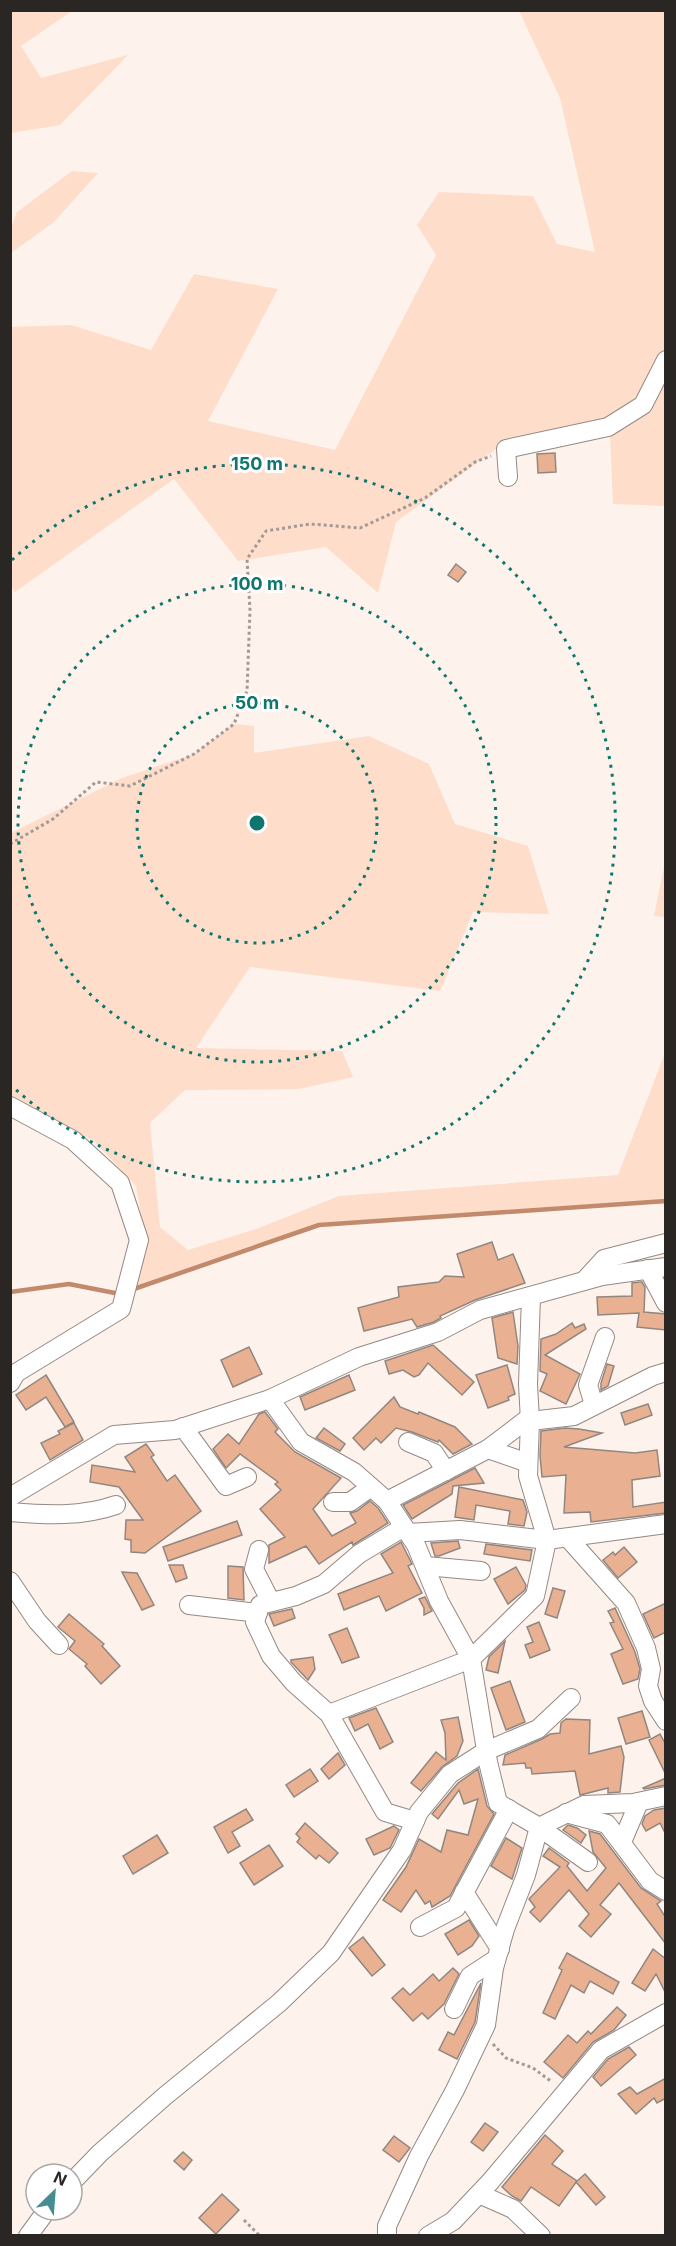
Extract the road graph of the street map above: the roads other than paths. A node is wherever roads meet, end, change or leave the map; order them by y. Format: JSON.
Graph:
{"nodes":[{"id":1,"x":666,"y":360,"type":"edge"},
{"id":2,"x":508,"y":477,"type":"dead end"},
{"id":3,"x":10,"y":1106,"type":"edge"},
{"id":4,"x":666,"y":1243,"type":"edge"},
{"id":5,"x":657,"y":1268,"type":"edge"},
{"id":6,"x":584,"y":1281,"type":"junction"},
{"id":7,"x":531,"y":1297,"type":"junction"},
{"id":8,"x":666,"y":1303,"type":"edge"},
{"id":9,"x":605,"y":1337,"type":"dead end"},
{"id":10,"x":666,"y":1372,"type":"edge"},
{"id":11,"x":10,"y":1383,"type":"edge"},
{"id":12,"x":270,"y":1400,"type":"junction"},
{"id":13,"x":594,"y":1405,"type":"junction"},
{"id":14,"x":530,"y":1419,"type":"junction"},
{"id":15,"x":183,"y":1427,"type":"junction"},
{"id":16,"x":408,"y":1443,"type":"dead end"},
{"id":17,"x":488,"y":1449,"type":"junction"},
{"id":18,"x":528,"y":1463,"type":"junction"},
{"id":19,"x":446,"y":1471,"type":"junction"},
{"id":20,"x":247,"y":1477,"type":"dead end"},
{"id":21,"x":371,"y":1487,"type":"junction"},
{"id":22,"x":10,"y":1497,"type":"edge"},
{"id":23,"x":387,"y":1501,"type":"junction"},
{"id":24,"x":333,"y":1502,"type":"dead end"},
{"id":25,"x":116,"y":1505,"type":"dead end"},
{"id":26,"x":10,"y":1512,"type":"edge"},
{"id":27,"x":666,"y":1524,"type":"edge"},
{"id":28,"x":406,"y":1530,"type":"junction"},
{"id":29,"x":568,"y":1538,"type":"junction"},
{"id":30,"x":547,"y":1540,"type":"junction"},
{"id":31,"x":259,"y":1550,"type":"dead end"},
{"id":32,"x":425,"y":1566,"type":"junction"},
{"id":33,"x":481,"y":1571,"type":"dead end"},
{"id":34,"x":10,"y":1581,"type":"edge"},
{"id":35,"x":189,"y":1605,"type":"dead end"},
{"id":36,"x":264,"y":1608,"type":"junction"},
{"id":37,"x":59,"y":1646,"type":"dead end"},
{"id":38,"x":471,"y":1659,"type":"junction"},
{"id":39,"x":571,"y":1698,"type":"dead end"},
{"id":40,"x":329,"y":1714,"type":"junction"},
{"id":41,"x":666,"y":1721,"type":"edge"},
{"id":42,"x":486,"y":1751,"type":"junction"},
{"id":43,"x":666,"y":1796,"type":"edge"},
{"id":44,"x":639,"y":1802,"type":"junction"},
{"id":45,"x":509,"y":1809,"type":"junction"},
{"id":46,"x":566,"y":1813,"type":"junction"},
{"id":47,"x":415,"y":1821,"type":"junction"},
{"id":48,"x":539,"y":1827,"type":"junction"},
{"id":49,"x":622,"y":1842,"type":"junction"},
{"id":50,"x":588,"y":1862,"type":"dead end"},
{"id":51,"x":464,"y":1892,"type":"junction"},
{"id":52,"x":666,"y":1892,"type":"edge"},
{"id":53,"x":420,"y":1927,"type":"dead end"},
{"id":54,"x":498,"y":1954,"type":"junction"},
{"id":55,"x":454,"y":2009,"type":"dead end"},
{"id":56,"x":666,"y":2013,"type":"edge"},
{"id":57,"x":84,"y":2170,"type":"edge"},
{"id":58,"x":479,"y":2194,"type":"junction"},
{"id":59,"x":38,"y":2222,"type":"edge"},
{"id":60,"x":28,"y":2235,"type":"edge"},
{"id":61,"x":387,"y":2235,"type":"edge"},
{"id":62,"x":428,"y":2235,"type":"edge"},
{"id":63,"x":541,"y":2235,"type":"edge"}],
"edges":[{"from":1,"to":2,"type":"street"},
{"from":3,"to":11,"type":"street"},
{"from":4,"to":6,"type":"street"},
{"from":5,"to":6,"type":"street"},
{"from":5,"to":8,"type":"street"},
{"from":6,"to":7,"type":"street"},
{"from":7,"to":12,"type":"street"},
{"from":7,"to":14,"type":"street"},
{"from":9,"to":13,"type":"street"},
{"from":10,"to":13,"type":"street"},
{"from":12,"to":15,"type":"street"},
{"from":12,"to":21,"type":"street"},
{"from":13,"to":14,"type":"street"},
{"from":14,"to":17,"type":"street"},
{"from":14,"to":18,"type":"street"},
{"from":15,"to":20,"type":"street"},
{"from":15,"to":22,"type":"street"},
{"from":16,"to":19,"type":"street"},
{"from":17,"to":18,"type":"street"},
{"from":17,"to":19,"type":"street"},
{"from":18,"to":30,"type":"street"},
{"from":19,"to":23,"type":"street"},
{"from":21,"to":23,"type":"street"},
{"from":21,"to":24,"type":"street"},
{"from":23,"to":28,"type":"street"},
{"from":25,"to":26,"type":"street"},
{"from":27,"to":29,"type":"street"},
{"from":28,"to":30,"type":"street"},
{"from":28,"to":32,"type":"street"},
{"from":28,"to":36,"type":"street"},
{"from":29,"to":30,"type":"street"},
{"from":29,"to":41,"type":"street"},
{"from":30,"to":38,"type":"street"},
{"from":31,"to":36,"type":"street"},
{"from":32,"to":33,"type":"street"},
{"from":32,"to":38,"type":"street"},
{"from":34,"to":37,"type":"street"},
{"from":35,"to":36,"type":"street"},
{"from":36,"to":40,"type":"street"},
{"from":38,"to":40,"type":"street"},
{"from":38,"to":42,"type":"street"},
{"from":39,"to":42,"type":"street"},
{"from":40,"to":47,"type":"street"},
{"from":42,"to":45,"type":"street"},
{"from":42,"to":47,"type":"street"},
{"from":43,"to":44,"type":"street"},
{"from":44,"to":46,"type":"street"},
{"from":44,"to":49,"type":"street"},
{"from":45,"to":48,"type":"street"},
{"from":45,"to":51,"type":"street"},
{"from":46,"to":48,"type":"street"},
{"from":46,"to":49,"type":"street"},
{"from":47,"to":57,"type":"street"},
{"from":48,"to":50,"type":"street"},
{"from":48,"to":54,"type":"street"},
{"from":49,"to":52,"type":"street"},
{"from":51,"to":53,"type":"street"},
{"from":51,"to":54,"type":"street"},
{"from":54,"to":55,"type":"street"},
{"from":54,"to":61,"type":"street"},
{"from":56,"to":58,"type":"street"},
{"from":58,"to":62,"type":"street"},
{"from":58,"to":63,"type":"street"},
{"from":59,"to":60,"type":"street"}]}
